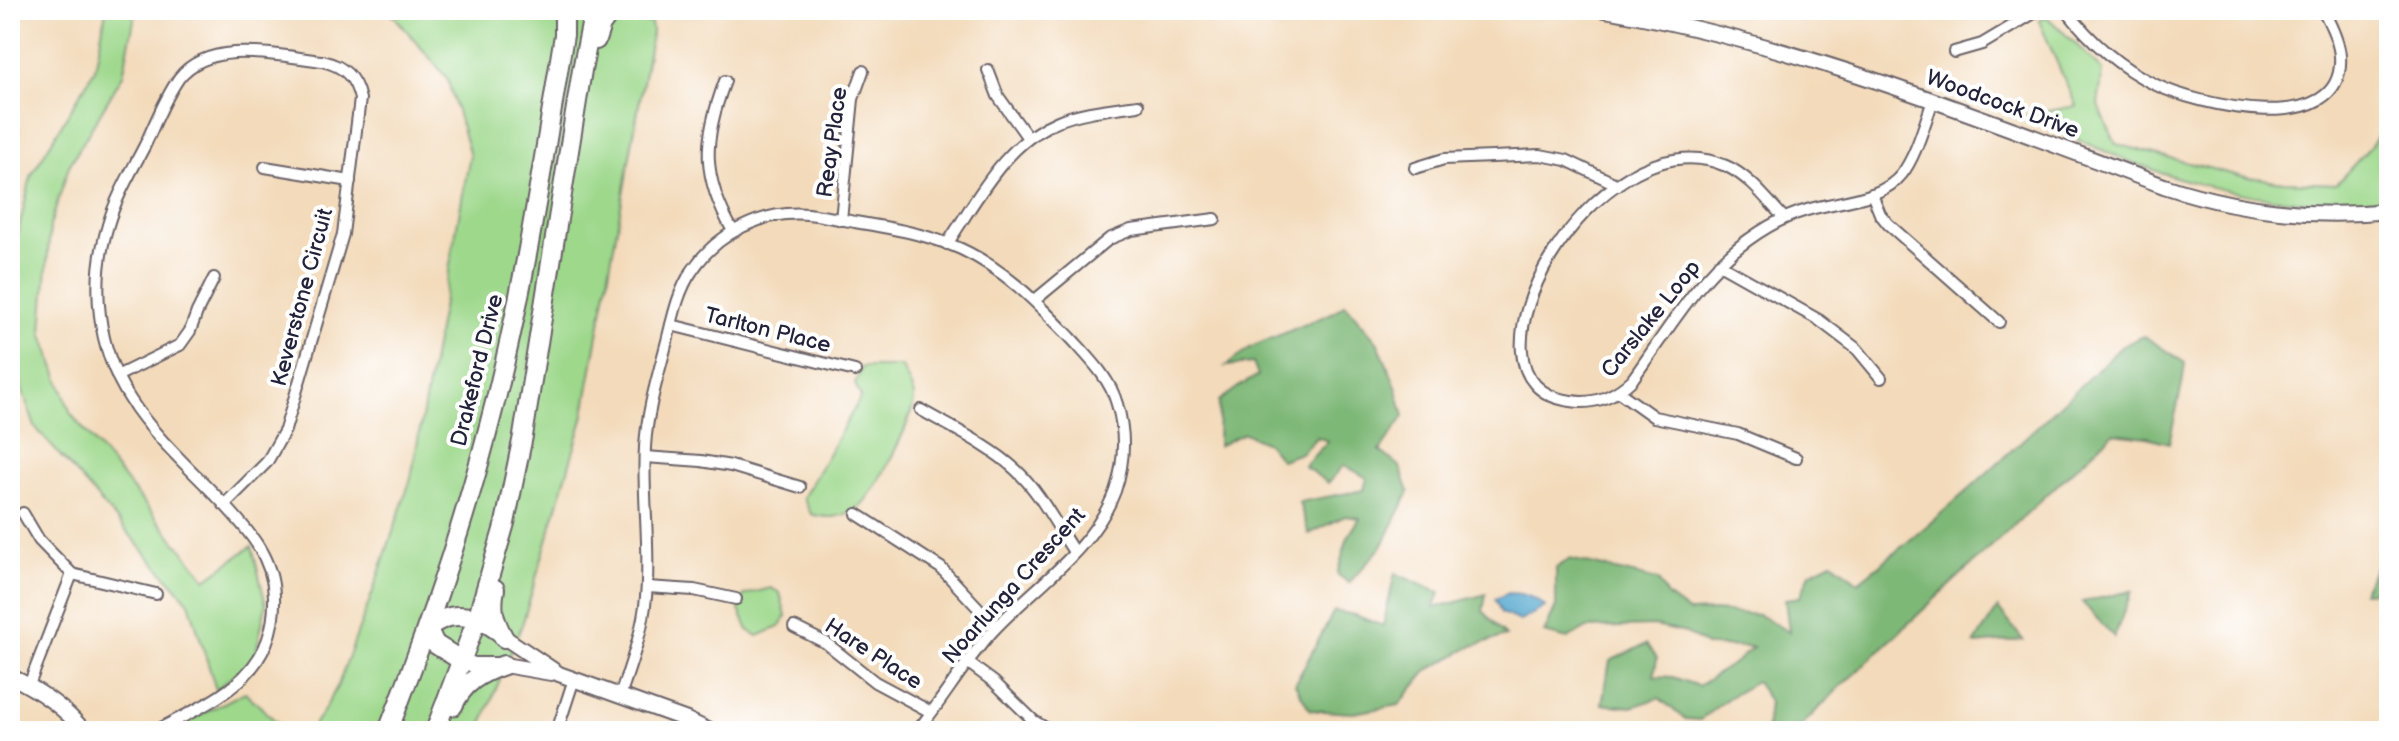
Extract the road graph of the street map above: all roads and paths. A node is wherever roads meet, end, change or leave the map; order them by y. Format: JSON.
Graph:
{"nodes":[{"id":1,"x":564,"y":10,"type":"edge"},
{"id":2,"x":594,"y":10,"type":"edge"},
{"id":3,"x":612,"y":10,"type":"edge"},
{"id":4,"x":1608,"y":10,"type":"edge"},
{"id":5,"x":2039,"y":10,"type":"edge"},
{"id":6,"x":2066,"y":10,"type":"edge"},
{"id":7,"x":2323,"y":10,"type":"edge"},
{"id":8,"x":1651,"y":15,"type":"edge"},
{"id":9,"x":1954,"y":52,"type":"dead end"},
{"id":10,"x":582,"y":70,"type":"junction"},
{"id":11,"x":988,"y":70,"type":"dead end"},
{"id":12,"x":863,"y":71,"type":"dead end"},
{"id":13,"x":725,"y":81,"type":"dead end"},
{"id":14,"x":1933,"y":101,"type":"junction"},
{"id":15,"x":1138,"y":105,"type":"dead end"},
{"id":16,"x":1028,"y":138,"type":"junction"},
{"id":17,"x":265,"y":167,"type":"dead end"},
{"id":18,"x":1415,"y":168,"type":"dead end"},
{"id":19,"x":350,"y":181,"type":"junction"},
{"id":20,"x":1618,"y":185,"type":"junction"},
{"id":21,"x":1872,"y":194,"type":"junction"},
{"id":22,"x":2389,"y":211,"type":"edge"},
{"id":23,"x":1784,"y":218,"type":"junction"},
{"id":24,"x":1215,"y":219,"type":"dead end"},
{"id":25,"x":841,"y":220,"type":"junction"},
{"id":26,"x":733,"y":231,"type":"junction"},
{"id":27,"x":947,"y":244,"type":"junction"},
{"id":28,"x":1719,"y":264,"type":"junction"},
{"id":29,"x":214,"y":278,"type":"dead end"},
{"id":30,"x":1035,"y":300,"type":"junction"},
{"id":31,"x":1999,"y":322,"type":"dead end"},
{"id":32,"x":671,"y":325,"type":"junction"},
{"id":33,"x":855,"y":371,"type":"dead end"},
{"id":34,"x":117,"y":376,"type":"junction"},
{"id":35,"x":1881,"y":378,"type":"dead end"},
{"id":36,"x":1619,"y":392,"type":"junction"},
{"id":37,"x":921,"y":410,"type":"dead end"},
{"id":38,"x":645,"y":457,"type":"junction"},
{"id":39,"x":1796,"y":458,"type":"dead end"},
{"id":40,"x":800,"y":487,"type":"dead end"},
{"id":41,"x":224,"y":505,"type":"junction"},
{"id":42,"x":23,"y":513,"type":"dead end"},
{"id":43,"x":857,"y":514,"type":"dead end"},
{"id":44,"x":505,"y":523,"type":"junction"},
{"id":45,"x":1074,"y":552,"type":"junction"},
{"id":46,"x":72,"y":574,"type":"junction"},
{"id":47,"x":647,"y":587,"type":"junction"},
{"id":48,"x":156,"y":594,"type":"dead end"},
{"id":49,"x":736,"y":599,"type":"dead end"},
{"id":50,"x":477,"y":619,"type":"junction"},
{"id":51,"x":794,"y":627,"type":"dead end"},
{"id":52,"x":996,"y":627,"type":"junction"},
{"id":53,"x":427,"y":628,"type":"junction"},
{"id":54,"x":504,"y":638,"type":"junction"},
{"id":55,"x":462,"y":661,"type":"junction"},
{"id":56,"x":967,"y":662,"type":"junction"},
{"id":57,"x":504,"y":665,"type":"junction"},
{"id":58,"x":559,"y":674,"type":"junction"},
{"id":59,"x":10,"y":676,"type":"edge"},
{"id":60,"x":574,"y":679,"type":"junction"},
{"id":61,"x":29,"y":685,"type":"junction"},
{"id":62,"x":620,"y":696,"type":"junction"},
{"id":63,"x":931,"y":712,"type":"junction"},
{"id":64,"x":84,"y":731,"type":"edge"},
{"id":65,"x":155,"y":731,"type":"edge"},
{"id":66,"x":388,"y":731,"type":"edge"},
{"id":67,"x":435,"y":731,"type":"edge"},
{"id":68,"x":443,"y":731,"type":"edge"},
{"id":69,"x":557,"y":731,"type":"edge"},
{"id":70,"x":710,"y":731,"type":"edge"},
{"id":71,"x":917,"y":731,"type":"edge"},
{"id":72,"x":1050,"y":731,"type":"edge"}],
"edges":[{"from":1,"to":53,"type":"highway","name":"Drakeford Drive"},
{"from":2,"to":10,"type":"highway"},
{"from":3,"to":10,"type":"highway"},
{"from":4,"to":8,"type":"main road","name":"Woodcock Drive"},
{"from":5,"to":9,"type":"street"},
{"from":6,"to":7,"type":"street"},
{"from":8,"to":14,"type":"main road","name":"Woodcock Drive"},
{"from":10,"to":44,"type":"highway"},
{"from":11,"to":16,"type":"street"},
{"from":12,"to":25,"type":"street","name":"Reay Place"},
{"from":13,"to":26,"type":"street"},
{"from":14,"to":21,"type":"street","name":"Carslake Loop"},
{"from":14,"to":22,"type":"main road","name":"Woodcock Drive"},
{"from":15,"to":16,"type":"street"},
{"from":16,"to":27,"type":"street"},
{"from":17,"to":19,"type":"street"},
{"from":18,"to":20,"type":"street"},
{"from":19,"to":34,"type":"street","name":"Keverstone Circuit"},
{"from":19,"to":41,"type":"street","name":"Keverstone Circuit"},
{"from":20,"to":23,"type":"street","name":"Carslake Loop"},
{"from":20,"to":36,"type":"street","name":"Carslake Loop"},
{"from":21,"to":23,"type":"street","name":"Carslake Loop"},
{"from":21,"to":31,"type":"street"},
{"from":23,"to":28,"type":"street","name":"Carslake Loop"},
{"from":24,"to":30,"type":"street"},
{"from":25,"to":26,"type":"street","name":"Noarlunga Crescent"},
{"from":25,"to":27,"type":"street","name":"Noarlunga Crescent"},
{"from":26,"to":32,"type":"street","name":"Noarlunga Crescent"},
{"from":27,"to":30,"type":"street","name":"Noarlunga Crescent"},
{"from":28,"to":35,"type":"street"},
{"from":28,"to":36,"type":"street","name":"Carslake Loop"},
{"from":29,"to":34,"type":"street"},
{"from":30,"to":45,"type":"street","name":"Noarlunga Crescent"},
{"from":32,"to":33,"type":"street","name":"Tarlton Place"},
{"from":32,"to":38,"type":"street","name":"Noarlunga Crescent"},
{"from":34,"to":41,"type":"street","name":"Keverstone Circuit"},
{"from":36,"to":39,"type":"street"},
{"from":37,"to":45,"type":"street"},
{"from":38,"to":40,"type":"street"},
{"from":38,"to":47,"type":"street","name":"Noarlunga Crescent"},
{"from":41,"to":65,"type":"street","name":"Keverstone Circuit"},
{"from":42,"to":46,"type":"street"},
{"from":43,"to":52,"type":"street"},
{"from":44,"to":50,"type":"highway"},
{"from":44,"to":54,"type":"highway"},
{"from":45,"to":52,"type":"street","name":"Noarlunga Crescent"},
{"from":46,"to":48,"type":"street"},
{"from":46,"to":61,"type":"street"},
{"from":47,"to":49,"type":"street"},
{"from":47,"to":62,"type":"street","name":"Noarlunga Crescent"},
{"from":50,"to":53,"type":"highway"},
{"from":50,"to":54,"type":"main road"},
{"from":50,"to":55,"type":"highway"},
{"from":51,"to":63,"type":"street","name":"Hare Place"},
{"from":52,"to":56,"type":"street","name":"Noarlunga Crescent"},
{"from":53,"to":55,"type":"highway"},
{"from":53,"to":66,"type":"highway","name":"Drakeford Drive"},
{"from":54,"to":58,"type":"main road"},
{"from":55,"to":57,"type":"main road"},
{"from":55,"to":67,"type":"highway"},
{"from":56,"to":63,"type":"street","name":"Noarlunga Crescent"},
{"from":56,"to":72,"type":"street"},
{"from":57,"to":58,"type":"main road"},
{"from":57,"to":68,"type":"highway"},
{"from":58,"to":60,"type":"main road"},
{"from":59,"to":61,"type":"main road"},
{"from":60,"to":62,"type":"main road"},
{"from":60,"to":69,"type":"street"},
{"from":61,"to":64,"type":"main road"},
{"from":62,"to":70,"type":"main road"},
{"from":63,"to":71,"type":"street","name":"Noarlunga Crescent"}]}
